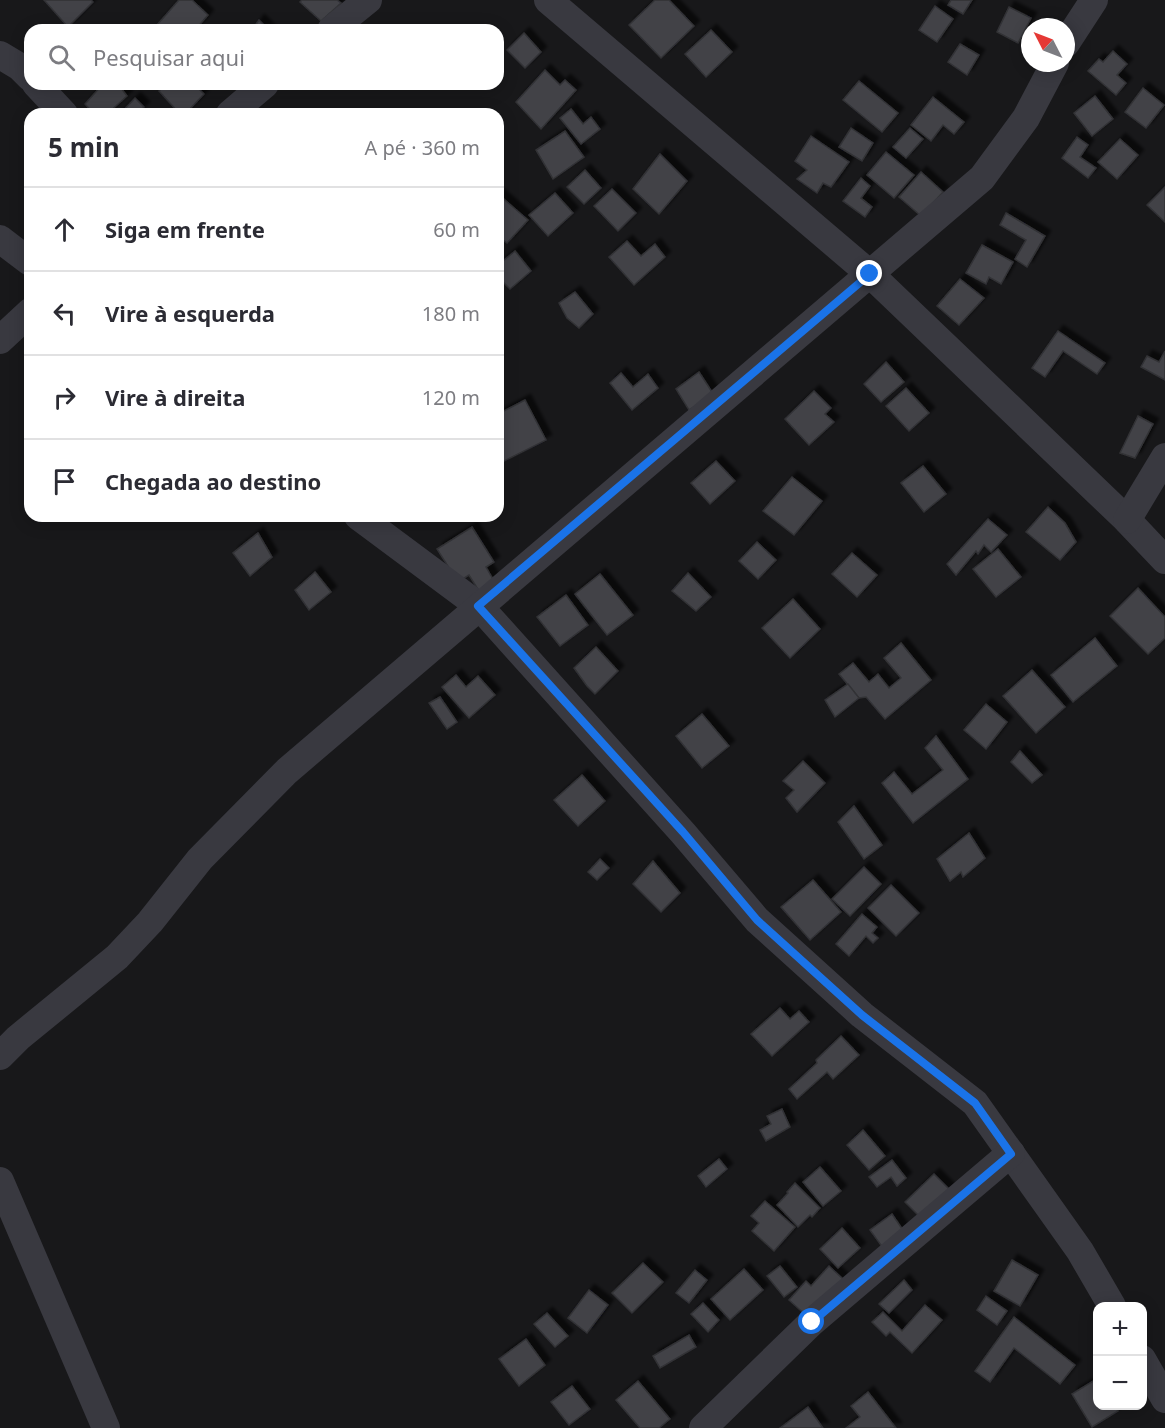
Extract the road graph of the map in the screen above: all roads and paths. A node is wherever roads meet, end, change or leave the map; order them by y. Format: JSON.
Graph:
{"nodes":[{"id":1,"x":368,"y":0,"type":"edge"},
{"id":2,"x":548,"y":0,"type":"edge"},
{"id":3,"x":1094,"y":0,"type":"edge"},
{"id":4,"x":338,"y":24,"type":"edge"},
{"id":5,"x":1075,"y":29,"type":"edge"},
{"id":6,"x":0,"y":54,"type":"edge"},
{"id":7,"x":24,"y":71,"type":"edge"},
{"id":8,"x":1050,"y":72,"type":"edge"},
{"id":9,"x":42,"y":90,"type":"edge"},
{"id":10,"x":258,"y":90,"type":"edge"},
{"id":11,"x":58,"y":108,"type":"edge"},
{"id":12,"x":237,"y":108,"type":"edge"},
{"id":13,"x":0,"y":239,"type":"edge"},
{"id":14,"x":24,"y":257,"type":"edge"},
{"id":15,"x":870,"y":274,"type":"junction"},
{"id":16,"x":24,"y":318,"type":"edge"},
{"id":17,"x":0,"y":340,"type":"edge"},
{"id":18,"x":1165,"y":457,"type":"edge"},
{"id":19,"x":1127,"y":520,"type":"junction"},
{"id":20,"x":366,"y":522,"type":"edge"},
{"id":21,"x":1165,"y":560,"type":"edge"},
{"id":22,"x":478,"y":606,"type":"junction"},
{"id":23,"x":0,"y":1056,"type":"edge"},
{"id":24,"x":1011,"y":1154,"type":"junction"},
{"id":25,"x":0,"y":1181,"type":"edge"},
{"id":26,"x":1110,"y":1302,"type":"edge"},
{"id":27,"x":1147,"y":1366,"type":"edge"},
{"id":28,"x":1165,"y":1399,"type":"edge"},
{"id":29,"x":106,"y":1428,"type":"edge"},
{"id":30,"x":703,"y":1428,"type":"edge"}],
"edges":[{"from":1,"to":4,"type":"street"},
{"from":2,"to":15,"type":"street"},
{"from":3,"to":5,"type":"street"},
{"from":6,"to":7,"type":"street"},
{"from":8,"to":15,"type":"street"},
{"from":9,"to":11,"type":"street"},
{"from":10,"to":12,"type":"street"},
{"from":13,"to":14,"type":"street"},
{"from":15,"to":19,"type":"street"},
{"from":15,"to":22,"type":"street"},
{"from":16,"to":17,"type":"street"},
{"from":18,"to":19,"type":"street"},
{"from":19,"to":21,"type":"street"},
{"from":20,"to":22,"type":"street"},
{"from":22,"to":23,"type":"street"},
{"from":22,"to":24,"type":"street"},
{"from":24,"to":26,"type":"street"},
{"from":24,"to":30,"type":"street"},
{"from":25,"to":29,"type":"street"},
{"from":27,"to":28,"type":"street"}]}
